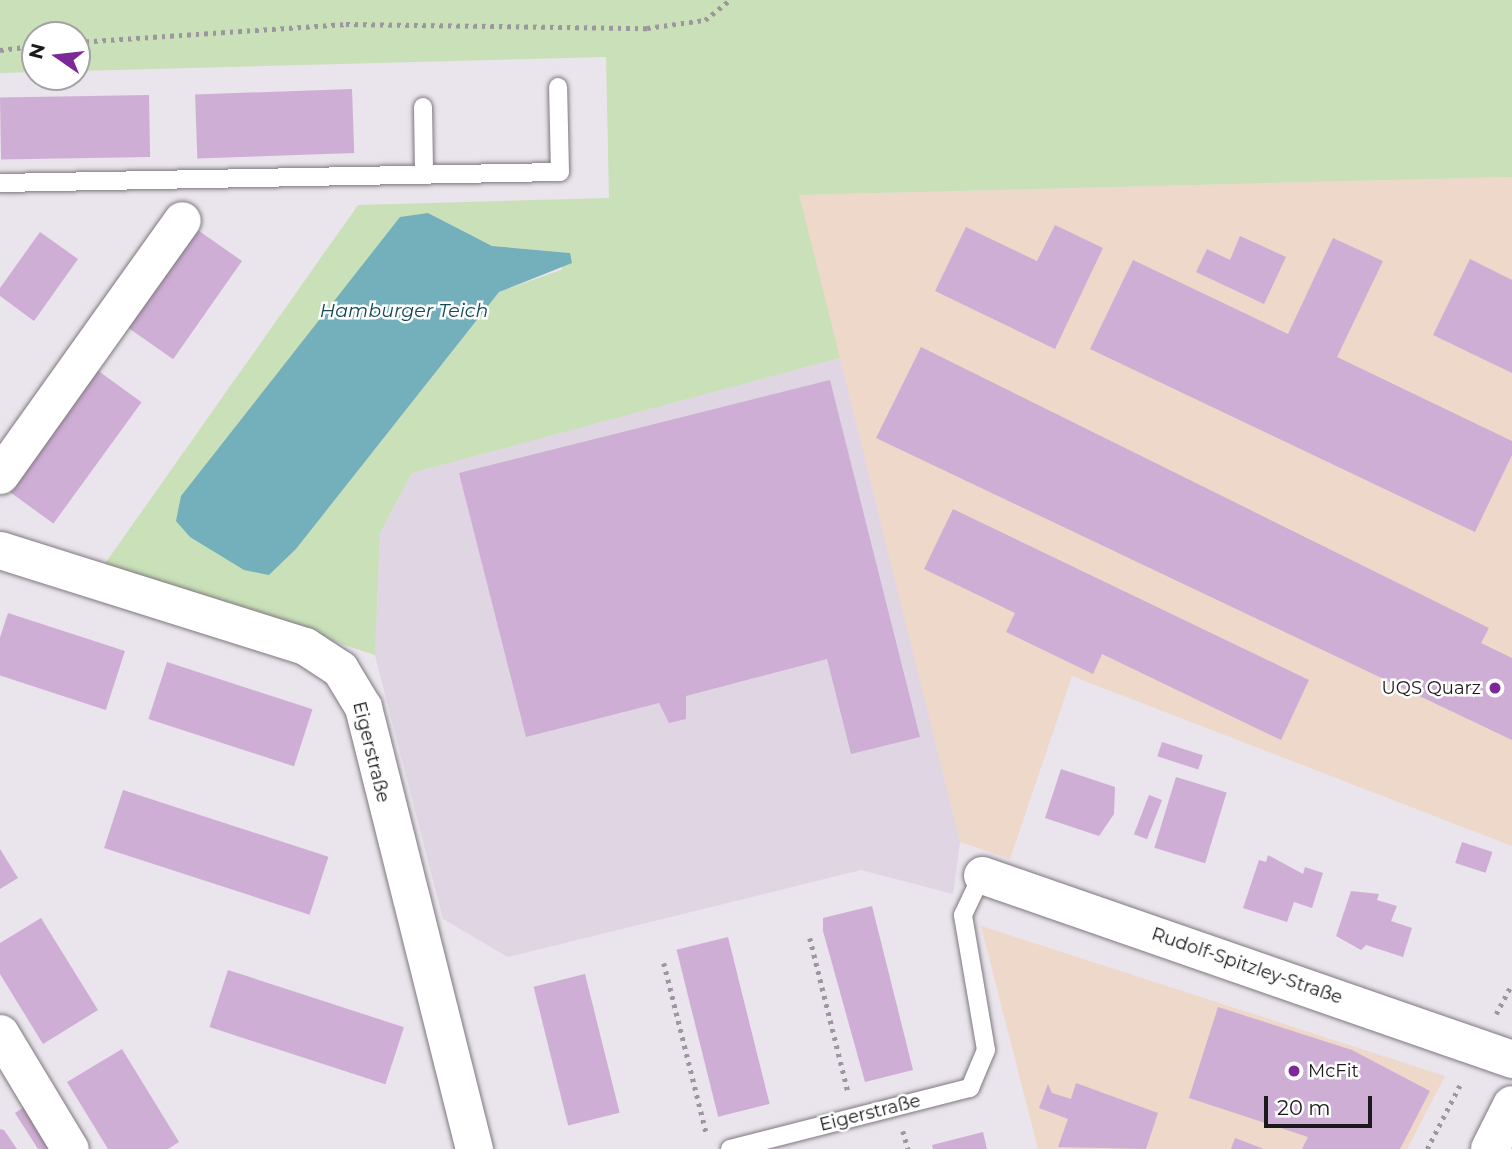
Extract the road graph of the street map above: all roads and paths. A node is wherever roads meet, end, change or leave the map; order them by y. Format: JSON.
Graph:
{"nodes":[{"id":1,"x":730,"y":0,"type":"edge"},
{"id":2,"x":91,"y":41,"type":"edge"},
{"id":3,"x":21,"y":48,"type":"edge"},
{"id":4,"x":0,"y":50,"type":"edge"},
{"id":5,"x":558,"y":87,"type":"dead end"},
{"id":6,"x":423,"y":107,"type":"dead end"},
{"id":7,"x":424,"y":174,"type":"junction"},
{"id":8,"x":0,"y":183,"type":"edge"},
{"id":9,"x":182,"y":220,"type":"dead end"},
{"id":10,"x":0,"y":475,"type":"edge"},
{"id":11,"x":0,"y":550,"type":"edge"},
{"id":12,"x":982,"y":875,"type":"joint"},
{"id":13,"x":810,"y":938,"type":"dead end"},
{"id":14,"x":664,"y":963,"type":"dead end"},
{"id":15,"x":1512,"y":984,"type":"edge"},
{"id":16,"x":0,"y":1032,"type":"edge"},
{"id":17,"x":1496,"y":1052,"type":"edge"},
{"id":18,"x":1512,"y":1105,"type":"edge"},
{"id":19,"x":854,"y":1117,"type":"junction"},
{"id":20,"x":70,"y":1149,"type":"edge"},
{"id":21,"x":474,"y":1149,"type":"edge"},
{"id":22,"x":711,"y":1149,"type":"edge"},
{"id":23,"x":730,"y":1149,"type":"edge"},
{"id":24,"x":1427,"y":1149,"type":"edge"},
{"id":25,"x":1490,"y":1149,"type":"edge"}],
"edges":[{"from":1,"to":2,"type":"path"},
{"from":3,"to":4,"type":"path"},
{"from":5,"to":7,"type":"lane"},
{"from":6,"to":7,"type":"lane"},
{"from":7,"to":8,"type":"lane"},
{"from":9,"to":10,"type":"street"},
{"from":11,"to":21,"type":"street","name":"Eigerstraße"},
{"from":12,"to":17,"type":"street","name":"Rudolf-Spitzley-Straße"},
{"from":12,"to":19,"type":"lane","name":"Eigerstraße"},
{"from":13,"to":19,"type":"path"},
{"from":14,"to":22,"type":"path"},
{"from":15,"to":17,"type":"path"},
{"from":16,"to":20,"type":"street"},
{"from":17,"to":24,"type":"path"},
{"from":18,"to":25,"type":"main road"},
{"from":19,"to":23,"type":"lane","name":"Eigerstraße"}]}
